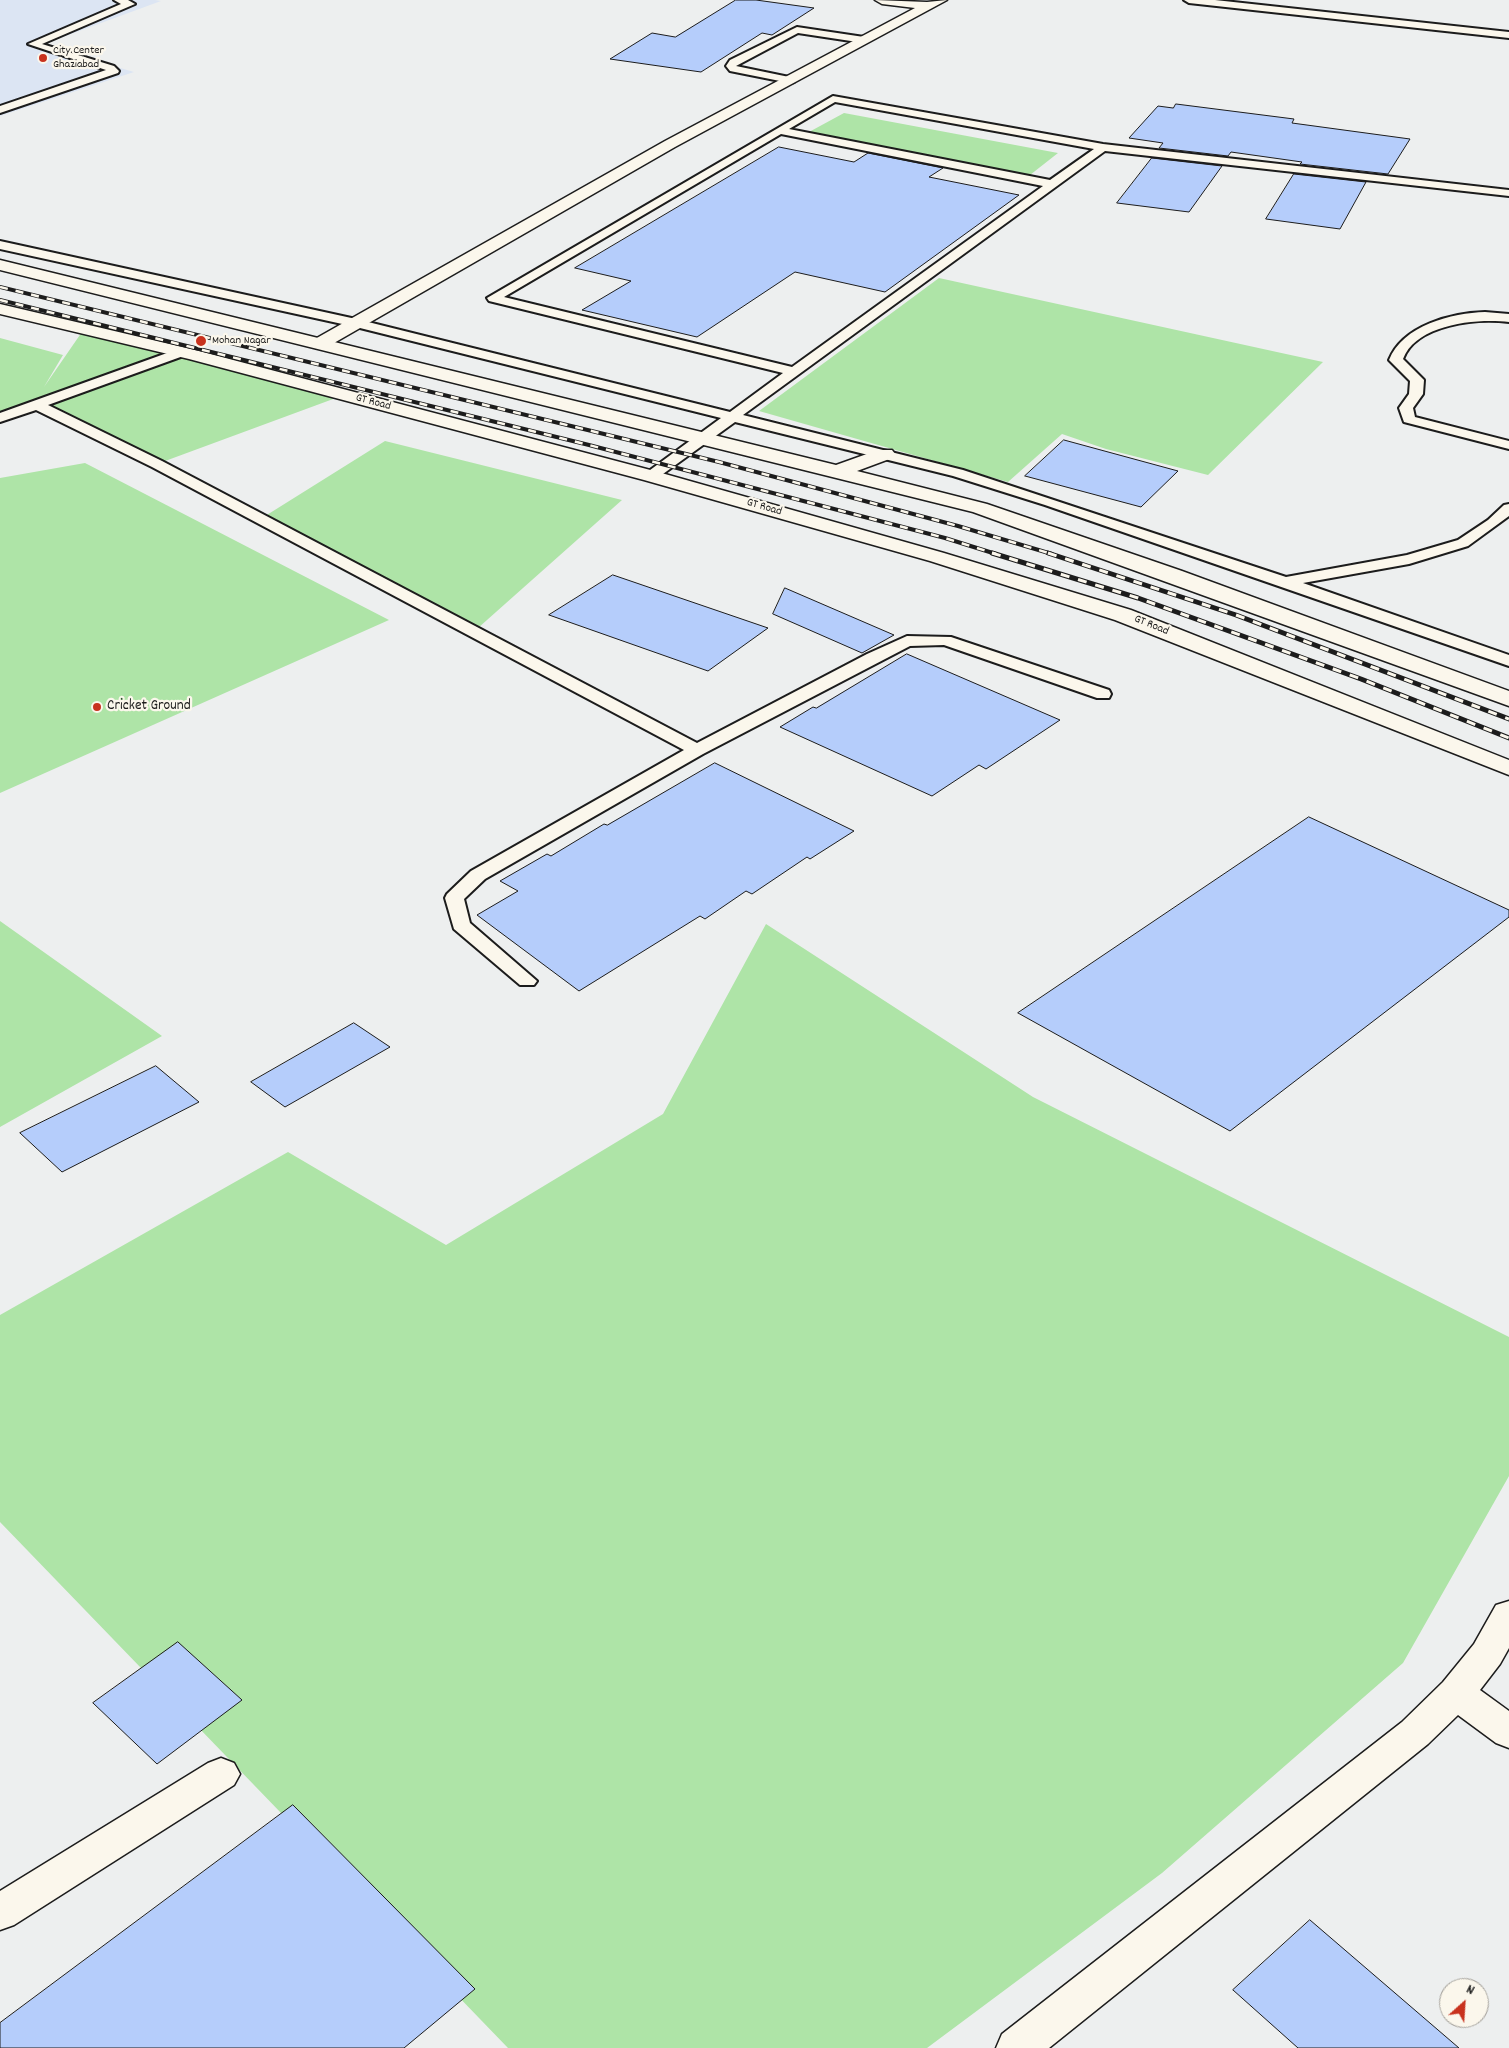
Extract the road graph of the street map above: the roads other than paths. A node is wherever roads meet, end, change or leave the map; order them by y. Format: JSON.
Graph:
{"nodes":[{"id":1,"x":119,"y":0,"type":"edge"},
{"id":2,"x":882,"y":0,"type":"edge"},
{"id":3,"x":1189,"y":0,"type":"edge"},
{"id":4,"x":934,"y":3,"type":"edge"},
{"id":5,"x":1509,"y":35,"type":"edge"},
{"id":6,"x":864,"y":40,"type":"junction"},
{"id":7,"x":790,"y":80,"type":"junction"},
{"id":8,"x":0,"y":110,"type":"edge"},
{"id":9,"x":781,"y":131,"type":"junction"},
{"id":10,"x":1103,"y":147,"type":"junction"},
{"id":11,"x":1052,"y":184,"type":"junction"},
{"id":12,"x":1509,"y":193,"type":"edge"},
{"id":13,"x":3,"y":248,"type":"edge"},
{"id":14,"x":0,"y":266,"type":"edge"},
{"id":15,"x":0,"y":309,"type":"edge"},
{"id":16,"x":1509,"y":318,"type":"edge"},
{"id":17,"x":356,"y":323,"type":"junction"},
{"id":18,"x":321,"y":343,"type":"junction"},
{"id":19,"x":181,"y":352,"type":"junction"},
{"id":20,"x":794,"y":372,"type":"junction"},
{"id":21,"x":37,"y":405,"type":"junction"},
{"id":22,"x":734,"y":416,"type":"junction"},
{"id":23,"x":0,"y":418,"type":"edge"},
{"id":24,"x":704,"y":438,"type":"junction"},
{"id":25,"x":1509,"y":444,"type":"edge"},
{"id":26,"x":885,"y":454,"type":"junction"},
{"id":27,"x":836,"y":472,"type":"junction"},
{"id":28,"x":650,"y":476,"type":"junction"},
{"id":29,"x":1509,"y":508,"type":"edge"},
{"id":30,"x":1284,"y":582,"type":"junction"},
{"id":31,"x":1509,"y":661,"type":"edge"},
{"id":32,"x":1103,"y":694,"type":"dead end"},
{"id":33,"x":1509,"y":700,"type":"edge"},
{"id":34,"x":697,"y":750,"type":"junction"},
{"id":35,"x":1509,"y":768,"type":"edge"},
{"id":36,"x":527,"y":981,"type":"dead end"},
{"id":37,"x":1509,"y":1615,"type":"edge"},
{"id":38,"x":1456,"y":1693,"type":"junction"},
{"id":39,"x":1509,"y":1732,"type":"edge"},
{"id":40,"x":221,"y":1774,"type":"dead end"},
{"id":41,"x":0,"y":1912,"type":"edge"},
{"id":42,"x":1017,"y":2048,"type":"edge"}],
"edges":[{"from":1,"to":8,"type":"lane"},
{"from":2,"to":4,"type":"main road"},
{"from":3,"to":5,"type":"lane"},
{"from":4,"to":6,"type":"main road"},
{"from":6,"to":7,"type":"main road"},
{"from":6,"to":7,"type":"lane"},
{"from":7,"to":17,"type":"main road"},
{"from":9,"to":10,"type":"lane"},
{"from":9,"to":11,"type":"lane"},
{"from":9,"to":20,"type":"lane"},
{"from":10,"to":11,"type":"lane"},
{"from":10,"to":12,"type":"lane"},
{"from":11,"to":20,"type":"lane"},
{"from":13,"to":17,"type":"lane"},
{"from":14,"to":18,"type":"main road"},
{"from":15,"to":19,"type":"main road","name":"GT Road"},
{"from":16,"to":25,"type":"lane"},
{"from":17,"to":18,"type":"main road"},
{"from":17,"to":22,"type":"lane"},
{"from":18,"to":24,"type":"main road"},
{"from":19,"to":21,"type":"lane"},
{"from":19,"to":28,"type":"main road","name":"GT Road"},
{"from":20,"to":22,"type":"lane"},
{"from":21,"to":23,"type":"lane"},
{"from":21,"to":34,"type":"lane"},
{"from":22,"to":24,"type":"lane"},
{"from":22,"to":26,"type":"lane"},
{"from":24,"to":27,"type":"main road"},
{"from":24,"to":28,"type":"lane"},
{"from":26,"to":27,"type":"main road"},
{"from":26,"to":30,"type":"lane"},
{"from":27,"to":33,"type":"main road"},
{"from":28,"to":35,"type":"main road","name":"GT Road"},
{"from":29,"to":30,"type":"lane"},
{"from":30,"to":31,"type":"lane"},
{"from":32,"to":34,"type":"lane"},
{"from":34,"to":36,"type":"lane"},
{"from":37,"to":38,"type":"main road"},
{"from":38,"to":39,"type":"main road"},
{"from":38,"to":42,"type":"main road"},
{"from":40,"to":41,"type":"main road"}]}
